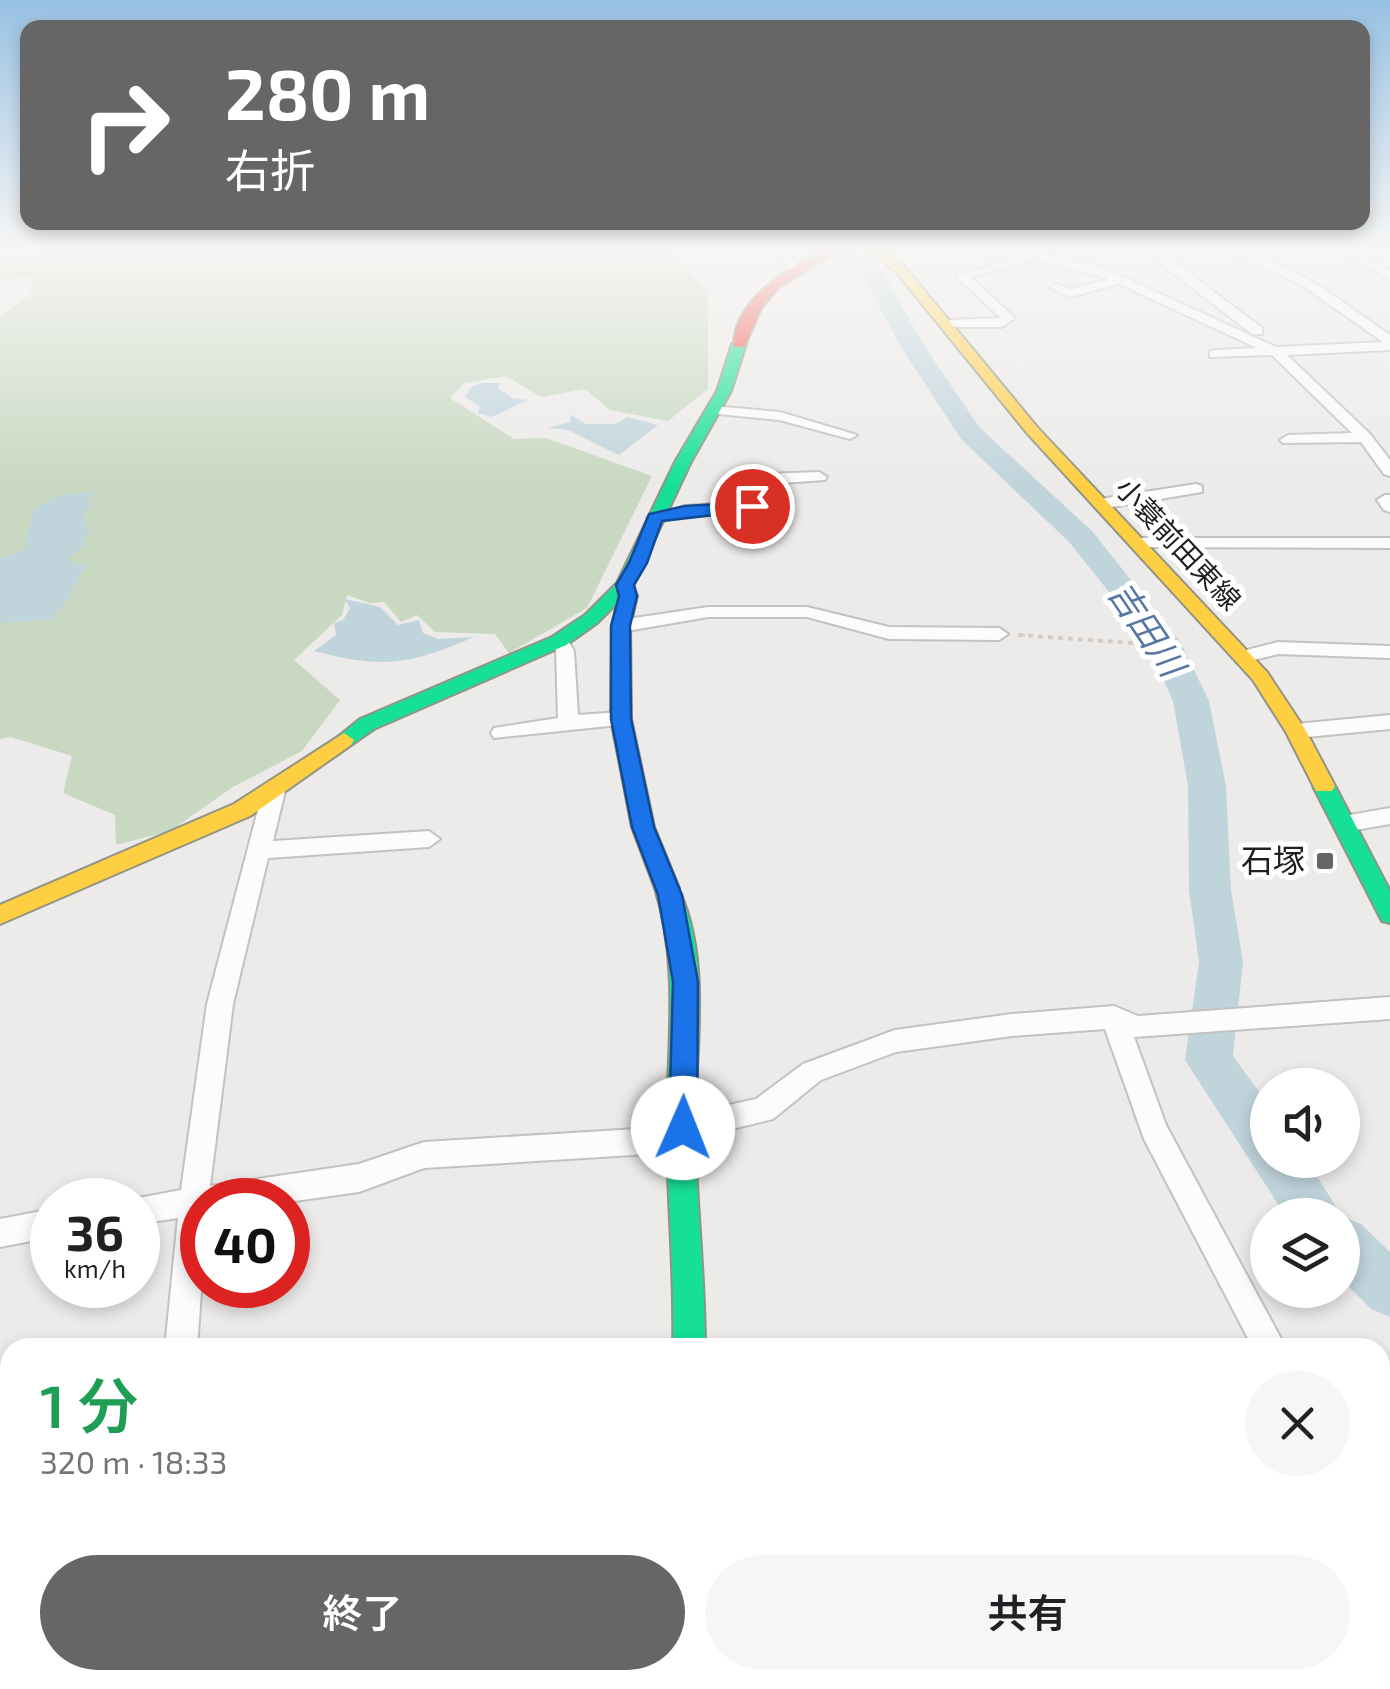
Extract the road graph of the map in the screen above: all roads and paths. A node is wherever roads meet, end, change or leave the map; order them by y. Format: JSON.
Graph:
{"nodes":[{"id":1,"x":745,"y":329,"type":"edge"},
{"id":2,"x":952,"y":329,"type":"edge"},
{"id":3,"x":1226,"y":329,"type":"edge"},
{"id":4,"x":1254,"y":329,"type":"edge"},
{"id":5,"x":1390,"y":343,"type":"edge"},
{"id":6,"x":1276,"y":352,"type":"junction"},
{"id":7,"x":1215,"y":354,"type":"dead end"},
{"id":8,"x":713,"y":410,"type":"junction"},
{"id":9,"x":850,"y":436,"type":"dead end"},
{"id":10,"x":1364,"y":437,"type":"junction"},
{"id":11,"x":1288,"y":440,"type":"dead end"},
{"id":12,"x":1390,"y":470,"type":"edge"},
{"id":13,"x":819,"y":477,"type":"dead end"},
{"id":14,"x":1196,"y":489,"type":"dead end"},
{"id":15,"x":1100,"y":504,"type":"junction"},
{"id":16,"x":655,"y":518,"type":"junction"},
{"id":17,"x":1390,"y":542,"type":"edge"},
{"id":18,"x":1138,"y":543,"type":"junction"},
{"id":19,"x":625,"y":585,"type":"junction"},
{"id":20,"x":621,"y":626,"type":"junction"},
{"id":21,"x":999,"y":634,"type":"joint"},
{"id":22,"x":560,"y":641,"type":"junction"},
{"id":23,"x":1133,"y":643,"type":"dead end"},
{"id":24,"x":1390,"y":652,"type":"edge"},
{"id":25,"x":1242,"y":657,"type":"junction"},
{"id":26,"x":621,"y":719,"type":"junction"},
{"id":27,"x":568,"y":722,"type":"junction"},
{"id":28,"x":1390,"y":722,"type":"edge"},
{"id":29,"x":1296,"y":731,"type":"junction"},
{"id":30,"x":501,"y":733,"type":"dead end"},
{"id":31,"x":276,"y":787,"type":"junction"},
{"id":32,"x":1390,"y":816,"type":"edge"},
{"id":33,"x":1344,"y":824,"type":"junction"},
{"id":34,"x":429,"y":839,"type":"dead end"},
{"id":35,"x":259,"y":850,"type":"junction"},
{"id":36,"x":0,"y":914,"type":"edge"},
{"id":37,"x":1390,"y":914,"type":"edge"},
{"id":38,"x":1390,"y":1008,"type":"edge"},
{"id":39,"x":1114,"y":1017,"type":"junction"},
{"id":40,"x":682,"y":1134,"type":"junction"},
{"id":41,"x":197,"y":1178,"type":"edge"},
{"id":42,"x":310,"y":1185,"type":"edge"},
{"id":43,"x":30,"y":1227,"type":"edge"},
{"id":44,"x":0,"y":1233,"type":"edge"},
{"id":45,"x":185,"y":1308,"type":"edge"},
{"id":46,"x":182,"y":1338,"type":"edge"},
{"id":47,"x":689,"y":1338,"type":"edge"},
{"id":48,"x":1265,"y":1338,"type":"edge"}],
"edges":[{"from":1,"to":8,"type":"street"},
{"from":2,"to":15,"type":"street","name":"小蓑前田東線"},
{"from":3,"to":6,"type":"street"},
{"from":4,"to":6,"type":"street"},
{"from":5,"to":6,"type":"street"},
{"from":6,"to":7,"type":"street"},
{"from":6,"to":10,"type":"street"},
{"from":8,"to":9,"type":"street"},
{"from":8,"to":16,"type":"street"},
{"from":10,"to":11,"type":"street"},
{"from":10,"to":12,"type":"street"},
{"from":13,"to":16,"type":"street"},
{"from":14,"to":15,"type":"street"},
{"from":15,"to":18,"type":"street","name":"小蓑前田東線"},
{"from":16,"to":19,"type":"street"},
{"from":17,"to":18,"type":"street"},
{"from":18,"to":25,"type":"street","name":"小蓑前田東線"},
{"from":19,"to":20,"type":"street"},
{"from":19,"to":22,"type":"street"},
{"from":20,"to":21,"type":"street"},
{"from":20,"to":26,"type":"street"},
{"from":21,"to":23,"type":"path"},
{"from":22,"to":27,"type":"street"},
{"from":22,"to":31,"type":"street"},
{"from":24,"to":25,"type":"street"},
{"from":25,"to":29,"type":"street","name":"小蓑前田東線"},
{"from":26,"to":27,"type":"street"},
{"from":26,"to":40,"type":"street"},
{"from":27,"to":30,"type":"street"},
{"from":28,"to":29,"type":"street"},
{"from":29,"to":33,"type":"street","name":"小蓑前田東線"},
{"from":31,"to":35,"type":"street"},
{"from":31,"to":36,"type":"street"},
{"from":32,"to":33,"type":"street"},
{"from":33,"to":37,"type":"street","name":"小蓑前田東線"},
{"from":34,"to":35,"type":"street"},
{"from":35,"to":41,"type":"street"},
{"from":38,"to":39,"type":"street"},
{"from":39,"to":40,"type":"street"},
{"from":39,"to":48,"type":"street"},
{"from":40,"to":42,"type":"street"},
{"from":40,"to":47,"type":"street"},
{"from":43,"to":44,"type":"street"},
{"from":45,"to":46,"type":"street"}]}
